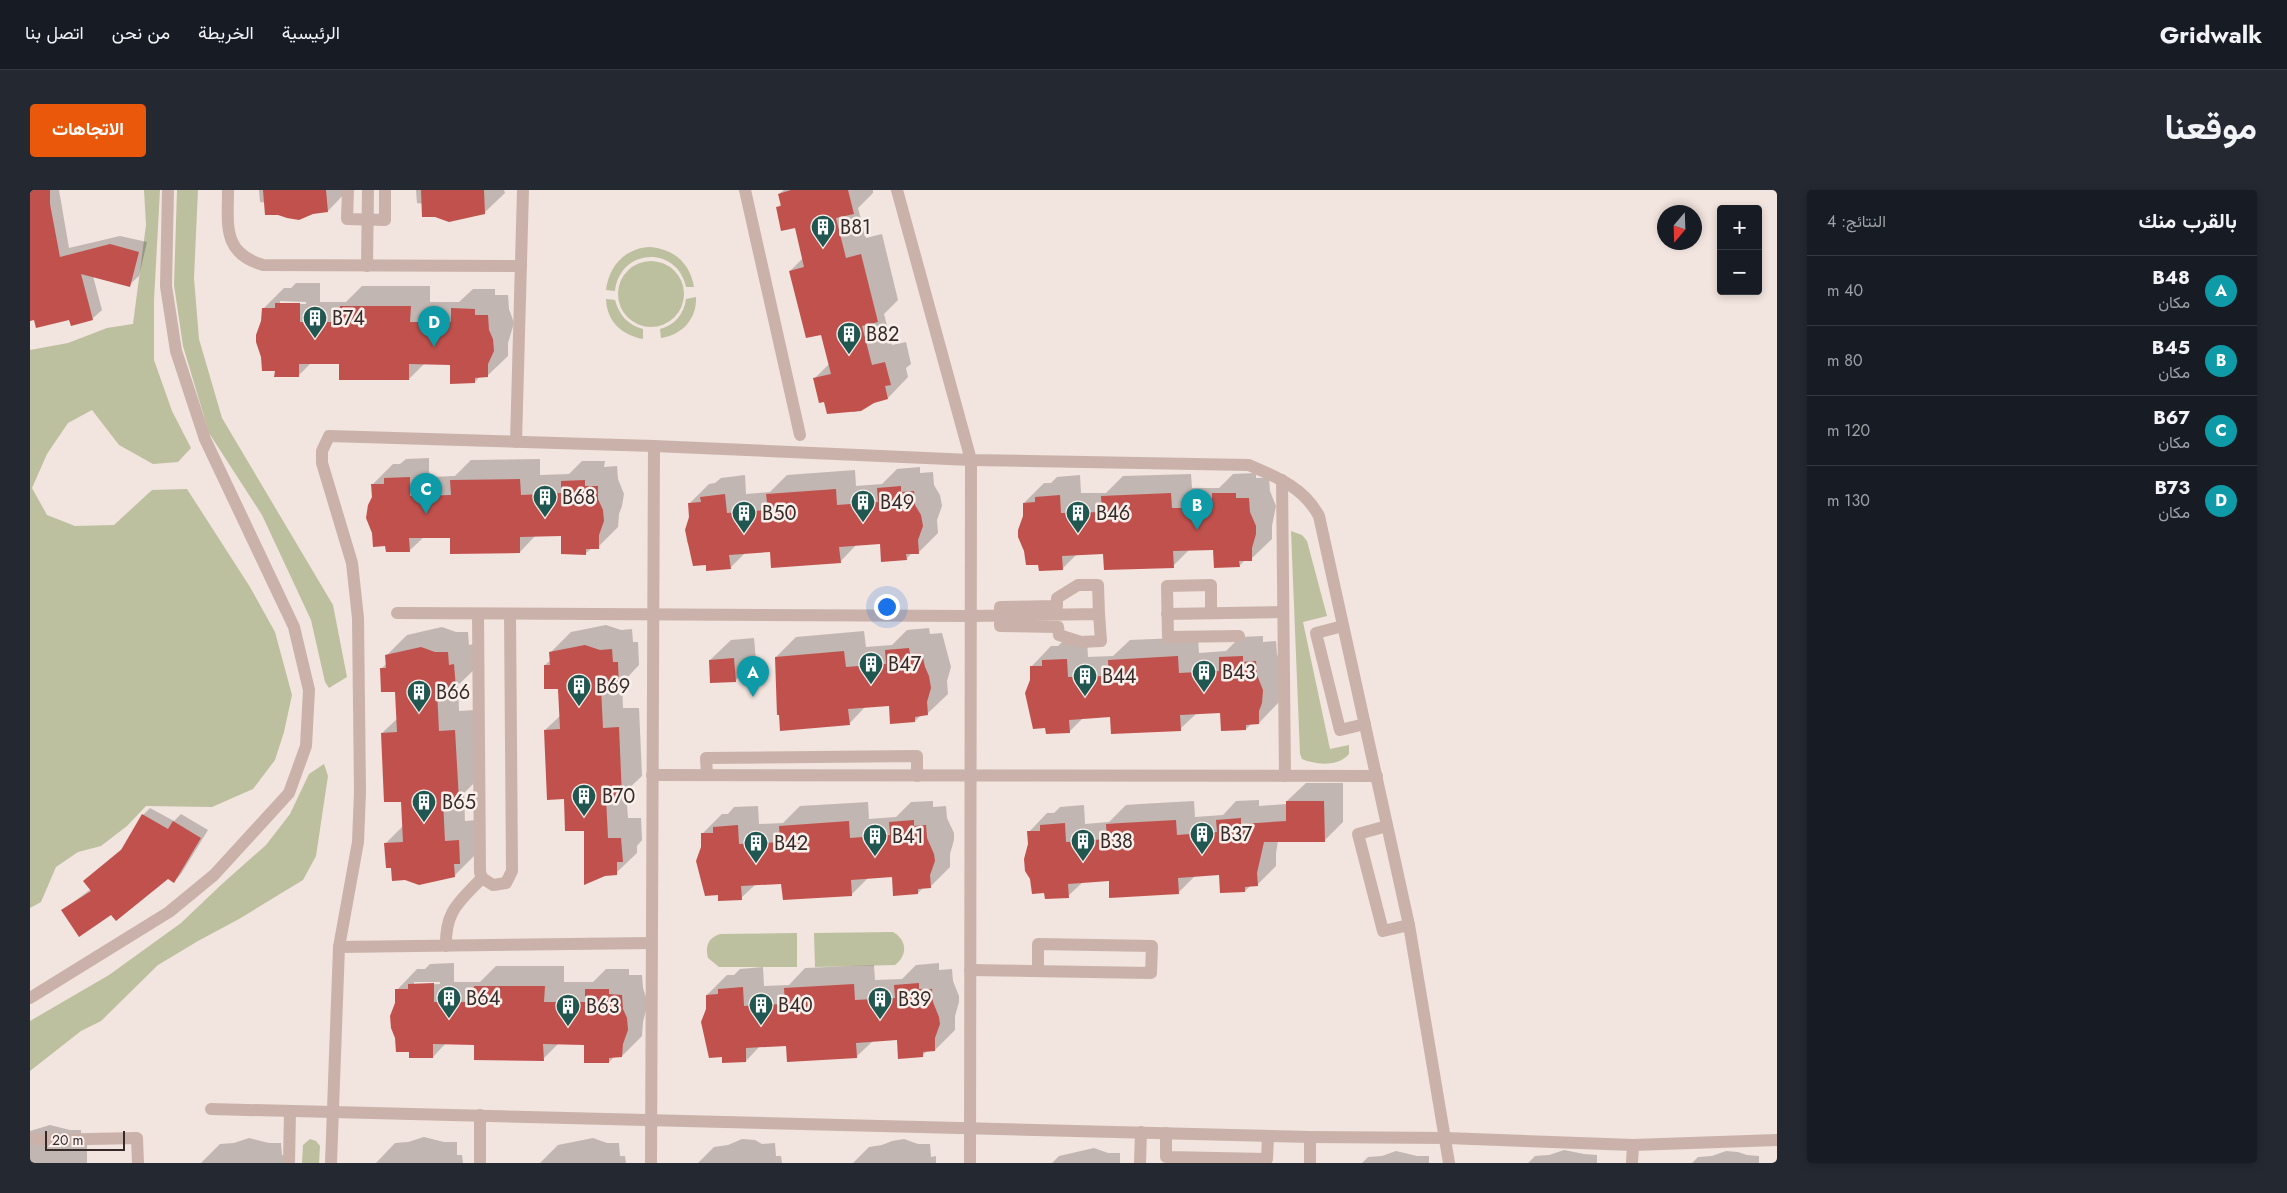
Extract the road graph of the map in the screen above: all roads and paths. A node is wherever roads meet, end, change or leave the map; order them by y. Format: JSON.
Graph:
{"nodes":[{"id":1,"x":168,"y":190,"type":"edge"},
{"id":2,"x":228,"y":190,"type":"edge"},
{"id":3,"x":348,"y":190,"type":"edge"},
{"id":4,"x":368,"y":190,"type":"edge"},
{"id":5,"x":385,"y":190,"type":"edge"},
{"id":6,"x":523,"y":190,"type":"edge"},
{"id":7,"x":745,"y":190,"type":"edge"},
{"id":8,"x":897,"y":190,"type":"edge"},
{"id":9,"x":367,"y":220,"type":"junction"},
{"id":10,"x":366,"y":266,"type":"junction"},
{"id":11,"x":521,"y":266,"type":"junction"},
{"id":12,"x":800,"y":436,"type":"dead end"},
{"id":13,"x":516,"y":442,"type":"junction"},
{"id":14,"x":654,"y":446,"type":"junction"},
{"id":15,"x":971,"y":460,"type":"junction"},
{"id":16,"x":1282,"y":480,"type":"junction"},
{"id":17,"x":1282,"y":612,"type":"junction"},
{"id":18,"x":397,"y":613,"type":"dead end"},
{"id":19,"x":1218,"y":613,"type":"junction"},
{"id":20,"x":478,"y":614,"type":"junction"},
{"id":21,"x":510,"y":614,"type":"junction"},
{"id":22,"x":653,"y":614,"type":"junction"},
{"id":23,"x":1099,"y":614,"type":"junction"},
{"id":24,"x":1167,"y":614,"type":"junction"},
{"id":25,"x":1000,"y":615,"type":"junction"},
{"id":26,"x":971,"y":616,"type":"junction"},
{"id":27,"x":1343,"y":626,"type":"junction"},
{"id":28,"x":1224,"y":636,"type":"junction"},
{"id":29,"x":1239,"y":636,"type":"dead end"},
{"id":30,"x":1365,"y":724,"type":"junction"},
{"id":31,"x":652,"y":775,"type":"junction"},
{"id":32,"x":706,"y":775,"type":"junction"},
{"id":33,"x":917,"y":776,"type":"junction"},
{"id":34,"x":970,"y":776,"type":"junction"},
{"id":35,"x":1285,"y":776,"type":"junction"},
{"id":36,"x":1377,"y":776,"type":"junction"},
{"id":37,"x":1388,"y":826,"type":"junction"},
{"id":38,"x":482,"y":878,"type":"junction"},
{"id":39,"x":1409,"y":925,"type":"junction"},
{"id":40,"x":652,"y":943,"type":"junction"},
{"id":41,"x":446,"y":946,"type":"junction"},
{"id":42,"x":339,"y":947,"type":"junction"},
{"id":43,"x":970,"y":970,"type":"junction"},
{"id":44,"x":1038,"y":971,"type":"junction"},
{"id":45,"x":30,"y":998,"type":"edge"},
{"id":46,"x":212,"y":1109,"type":"dead end"},
{"id":47,"x":290,"y":1111,"type":"junction"},
{"id":48,"x":332,"y":1112,"type":"junction"},
{"id":49,"x":480,"y":1115,"type":"junction"},
{"id":50,"x":651,"y":1120,"type":"junction"},
{"id":51,"x":970,"y":1128,"type":"junction"},
{"id":52,"x":1141,"y":1132,"type":"junction"},
{"id":53,"x":1166,"y":1133,"type":"junction"},
{"id":54,"x":1268,"y":1136,"type":"junction"},
{"id":55,"x":30,"y":1137,"type":"edge"},
{"id":56,"x":1310,"y":1137,"type":"junction"},
{"id":57,"x":1446,"y":1138,"type":"junction"},
{"id":58,"x":1777,"y":1140,"type":"edge"},
{"id":59,"x":1633,"y":1146,"type":"junction"},
{"id":60,"x":138,"y":1163,"type":"edge"},
{"id":61,"x":289,"y":1163,"type":"edge"},
{"id":62,"x":331,"y":1163,"type":"edge"},
{"id":63,"x":480,"y":1163,"type":"edge"},
{"id":64,"x":651,"y":1163,"type":"edge"},
{"id":65,"x":970,"y":1163,"type":"edge"},
{"id":66,"x":1140,"y":1163,"type":"edge"},
{"id":67,"x":1310,"y":1163,"type":"edge"},
{"id":68,"x":1449,"y":1163,"type":"edge"},
{"id":69,"x":1632,"y":1163,"type":"edge"}],
"edges":[{"from":1,"to":45,"type":"street"},
{"from":2,"to":10,"type":"street"},
{"from":3,"to":9,"type":"street"},
{"from":4,"to":9,"type":"street"},
{"from":5,"to":9,"type":"street"},
{"from":6,"to":11,"type":"street"},
{"from":7,"to":12,"type":"street"},
{"from":8,"to":15,"type":"street"},
{"from":9,"to":10,"type":"street"},
{"from":10,"to":11,"type":"street"},
{"from":11,"to":13,"type":"street"},
{"from":13,"to":14,"type":"street"},
{"from":13,"to":42,"type":"street"},
{"from":14,"to":15,"type":"street"},
{"from":14,"to":22,"type":"street"},
{"from":15,"to":16,"type":"street"},
{"from":15,"to":26,"type":"street"},
{"from":16,"to":17,"type":"street"},
{"from":16,"to":27,"type":"street"},
{"from":17,"to":19,"type":"street"},
{"from":17,"to":35,"type":"street"},
{"from":18,"to":20,"type":"street"},
{"from":19,"to":24,"type":"street"},
{"from":19,"to":24,"type":"street"},
{"from":19,"to":28,"type":"street"},
{"from":20,"to":21,"type":"street"},
{"from":20,"to":38,"type":"street"},
{"from":21,"to":22,"type":"street"},
{"from":21,"to":38,"type":"street"},
{"from":22,"to":26,"type":"street"},
{"from":22,"to":31,"type":"street"},
{"from":23,"to":25,"type":"street"},
{"from":23,"to":25,"type":"street"},
{"from":23,"to":25,"type":"street"},
{"from":24,"to":28,"type":"street"},
{"from":25,"to":26,"type":"street"},
{"from":26,"to":34,"type":"street"},
{"from":27,"to":30,"type":"street"},
{"from":27,"to":30,"type":"street"},
{"from":28,"to":29,"type":"street"},
{"from":30,"to":36,"type":"street"},
{"from":31,"to":32,"type":"street"},
{"from":31,"to":40,"type":"street"},
{"from":32,"to":33,"type":"street"},
{"from":32,"to":33,"type":"street"},
{"from":33,"to":34,"type":"street"},
{"from":34,"to":35,"type":"street"},
{"from":34,"to":43,"type":"street"},
{"from":35,"to":36,"type":"street"},
{"from":36,"to":37,"type":"street"},
{"from":37,"to":39,"type":"street"},
{"from":37,"to":39,"type":"street"},
{"from":38,"to":41,"type":"street"},
{"from":39,"to":57,"type":"street"},
{"from":40,"to":41,"type":"street"},
{"from":40,"to":50,"type":"street"},
{"from":41,"to":42,"type":"street"},
{"from":42,"to":48,"type":"street"},
{"from":43,"to":44,"type":"street"},
{"from":43,"to":51,"type":"street"},
{"from":44,"to":44,"type":"street"},
{"from":46,"to":47,"type":"street"},
{"from":47,"to":48,"type":"street"},
{"from":47,"to":61,"type":"street"},
{"from":48,"to":49,"type":"street"},
{"from":48,"to":62,"type":"street"},
{"from":49,"to":50,"type":"street"},
{"from":49,"to":63,"type":"street"},
{"from":50,"to":51,"type":"street"},
{"from":50,"to":64,"type":"street"},
{"from":51,"to":52,"type":"street"},
{"from":51,"to":65,"type":"street"},
{"from":52,"to":53,"type":"street"},
{"from":52,"to":66,"type":"street"},
{"from":53,"to":54,"type":"street"},
{"from":53,"to":54,"type":"street"},
{"from":54,"to":56,"type":"street"},
{"from":55,"to":60,"type":"street"},
{"from":56,"to":57,"type":"street"},
{"from":56,"to":67,"type":"street"},
{"from":57,"to":59,"type":"street"},
{"from":57,"to":68,"type":"street"},
{"from":58,"to":59,"type":"street"},
{"from":59,"to":69,"type":"street"}]}
